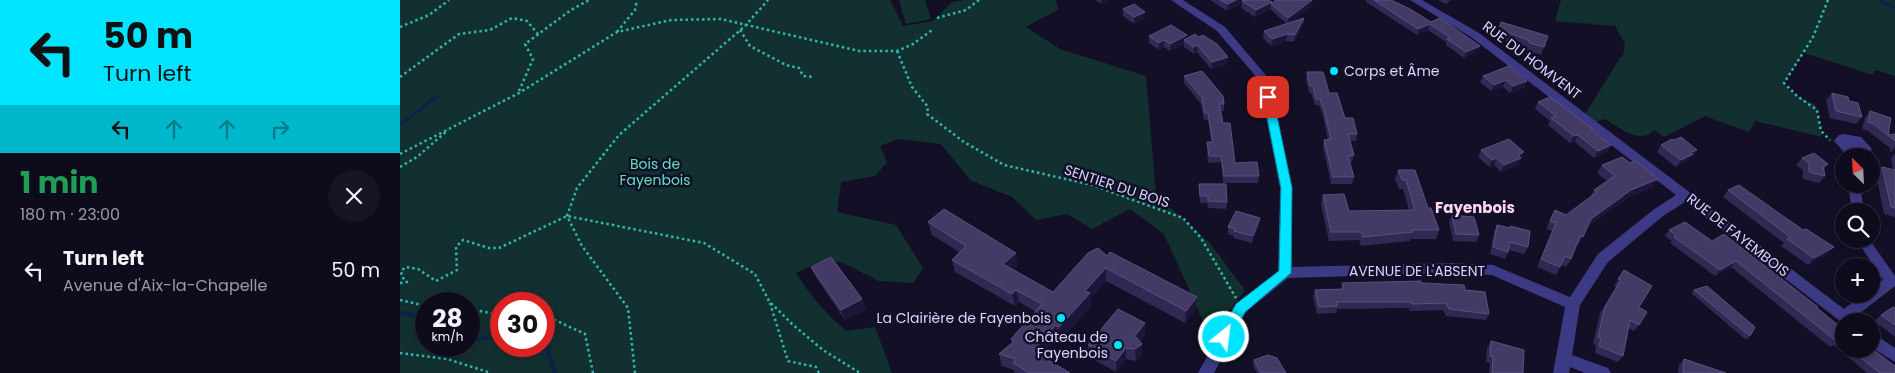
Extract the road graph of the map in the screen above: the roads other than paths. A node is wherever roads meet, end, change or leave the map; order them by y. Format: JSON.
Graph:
{"nodes":[{"id":1,"x":1176,"y":0,"type":"edge"},
{"id":2,"x":1415,"y":0,"type":"edge"},
{"id":3,"x":1627,"y":150,"type":"joint"},
{"id":4,"x":1686,"y":195,"type":"junction"},
{"id":5,"x":1869,"y":248,"type":"edge"},
{"id":6,"x":1285,"y":273,"type":"junction"},
{"id":7,"x":1890,"y":273,"type":"edge"},
{"id":8,"x":1573,"y":304,"type":"junction"},
{"id":9,"x":1839,"y":313,"type":"edge"},
{"id":10,"x":1854,"y":313,"type":"edge"},
{"id":11,"x":1880,"y":345,"type":"edge"},
{"id":12,"x":1895,"y":356,"type":"edge"},
{"id":13,"x":1562,"y":366,"type":"edge"},
{"id":14,"x":1206,"y":373,"type":"edge"},
{"id":15,"x":1603,"y":373,"type":"edge"}],
"edges":[{"from":1,"to":6,"type":"street"},
{"from":2,"to":3,"type":"street","name":"RUE DU HOMVENT"},
{"from":3,"to":4,"type":"street","name":"RUE DE FAYEMBOIS"},
{"from":4,"to":8,"type":"street"},
{"from":4,"to":9,"type":"street","name":"RUE DE FAYEMBOIS"},
{"from":5,"to":7,"type":"street"},
{"from":6,"to":8,"type":"street","name":"AVENUE DE L'ABSENT"},
{"from":6,"to":14,"type":"street"},
{"from":7,"to":10,"type":"street"},
{"from":8,"to":13,"type":"street"},
{"from":11,"to":12,"type":"street"},
{"from":13,"to":15,"type":"street"}]}
